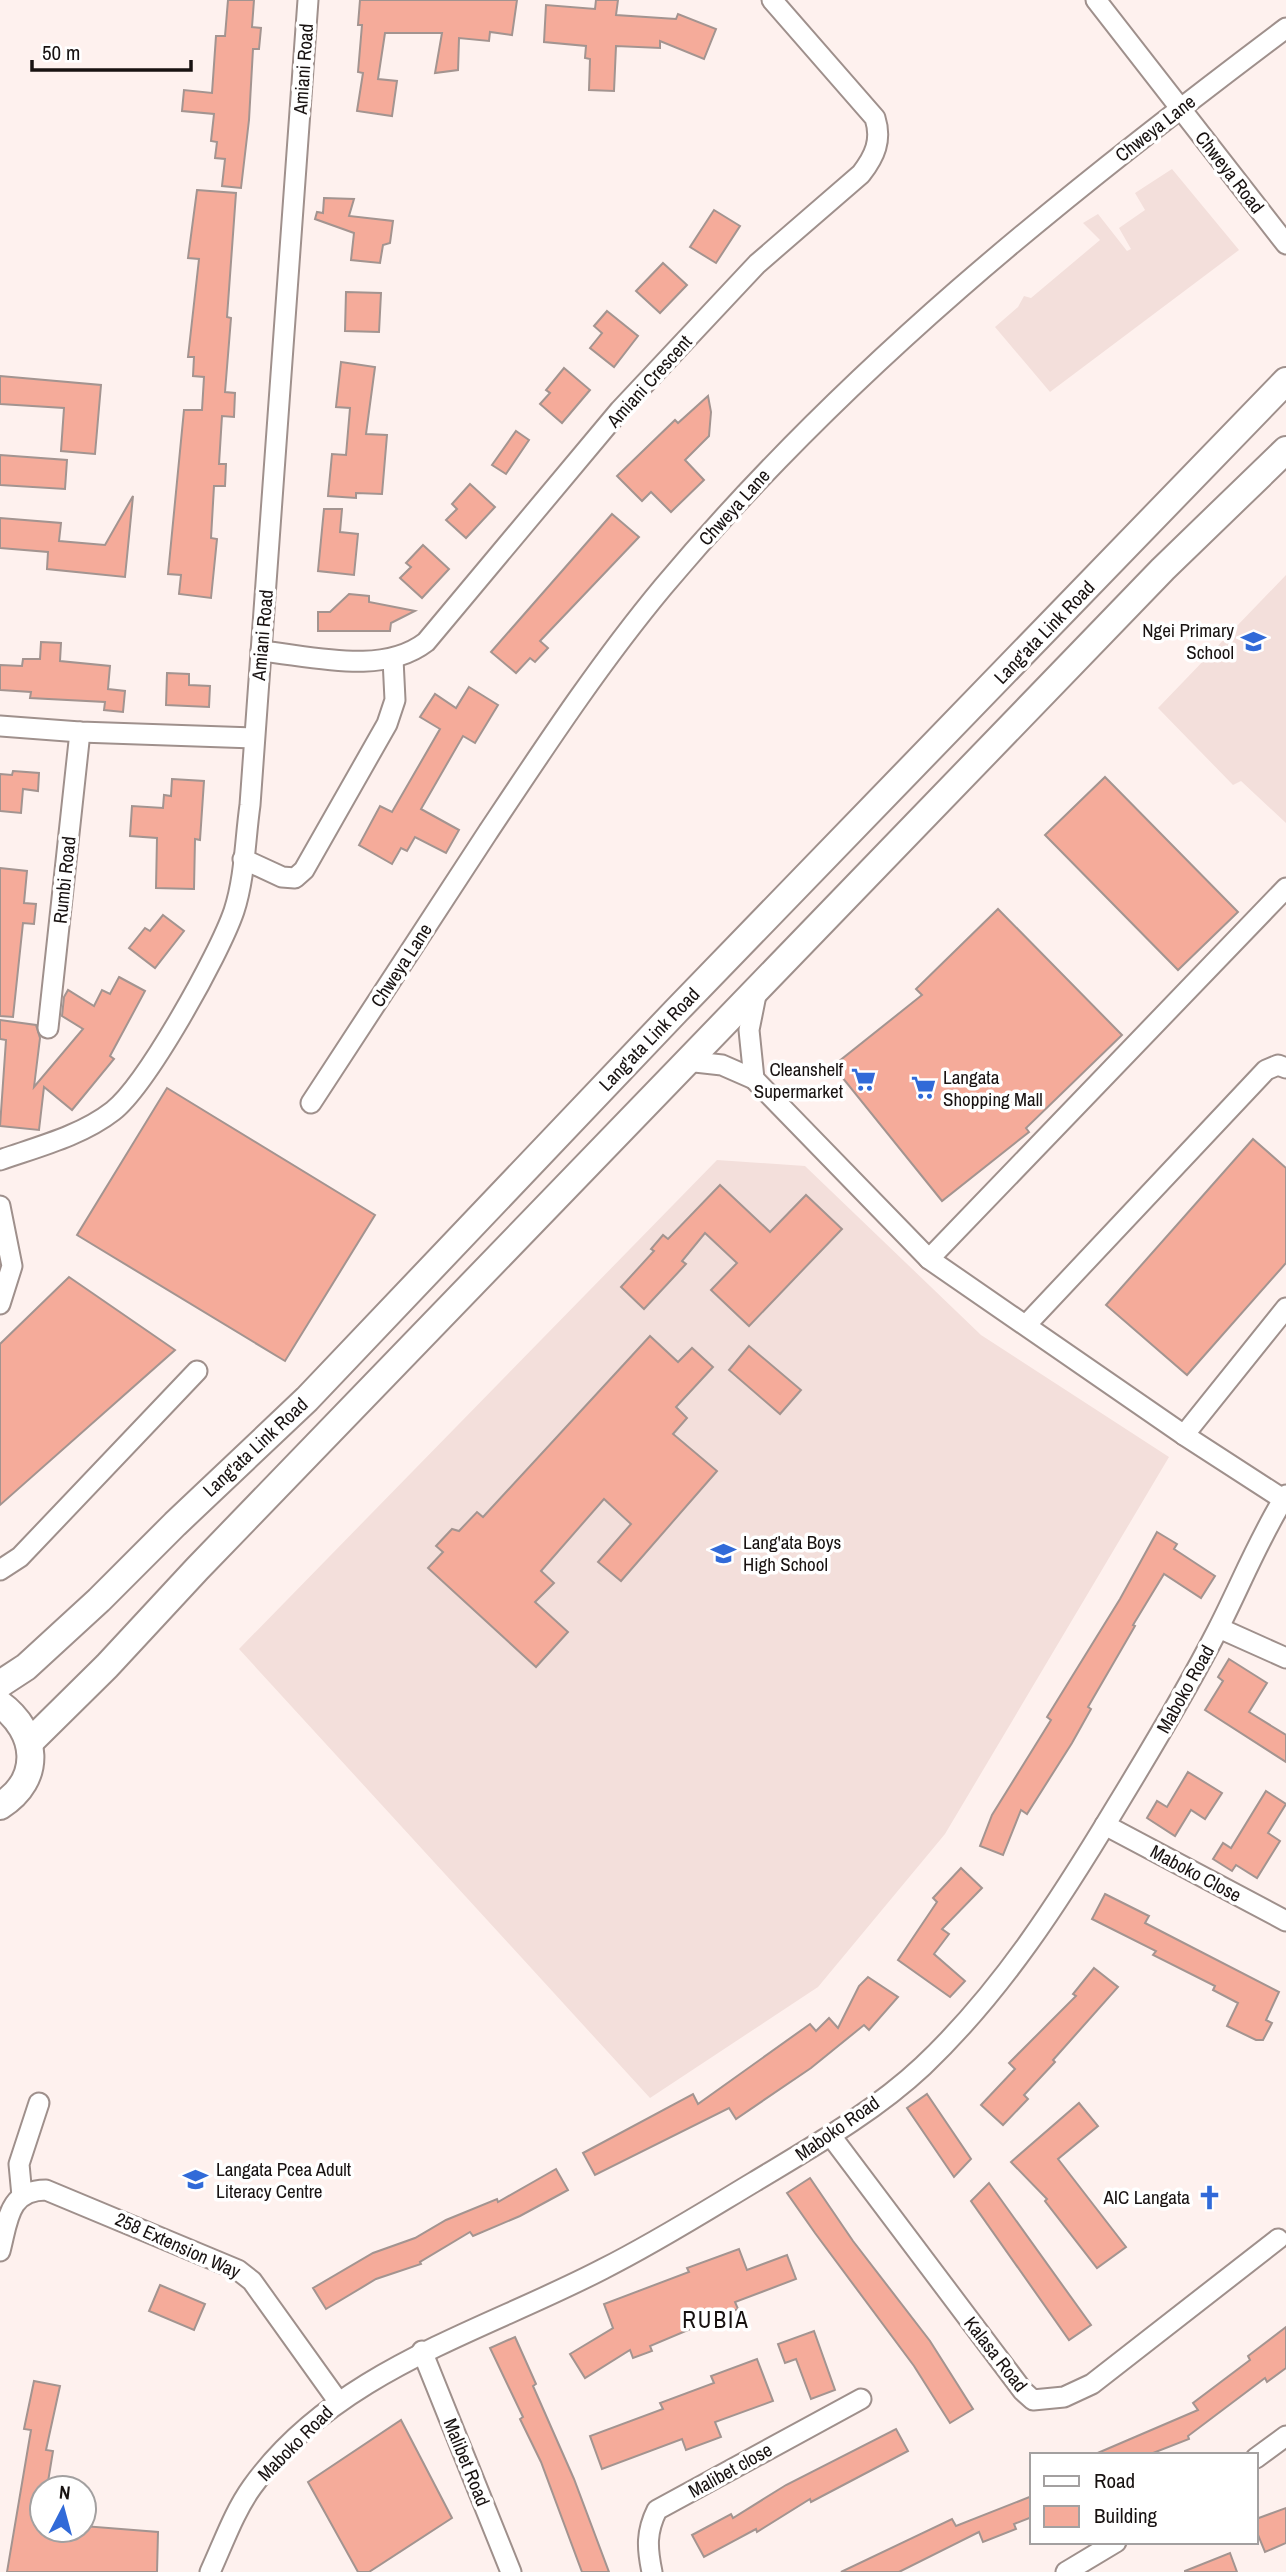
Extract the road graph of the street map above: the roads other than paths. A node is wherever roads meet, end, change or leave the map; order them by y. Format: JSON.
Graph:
{"nodes":[{"id":1,"x":308,"y":0,"type":"edge"},
{"id":2,"x":772,"y":0,"type":"edge"},
{"id":3,"x":1096,"y":0,"type":"edge"},
{"id":4,"x":1286,"y":28,"type":"edge"},
{"id":5,"x":1181,"y":107,"type":"junction"},
{"id":6,"x":1286,"y":244,"type":"edge"},
{"id":7,"x":1286,"y":381,"type":"edge"},
{"id":8,"x":1286,"y":450,"type":"edge"},
{"id":9,"x":261,"y":651,"type":"junction"},
{"id":10,"x":393,"y":659,"type":"junction"},
{"id":11,"x":0,"y":726,"type":"edge"},
{"id":12,"x":80,"y":732,"type":"junction"},
{"id":13,"x":254,"y":738,"type":"junction"},
{"id":14,"x":243,"y":859,"type":"junction"},
{"id":15,"x":1286,"y":888,"type":"edge"},
{"id":16,"x":757,"y":987,"type":"junction"},
{"id":17,"x":48,"y":1028,"type":"dead end"},
{"id":18,"x":686,"y":1061,"type":"junction"},
{"id":19,"x":1286,"y":1068,"type":"edge"},
{"id":20,"x":754,"y":1079,"type":"junction"},
{"id":21,"x":312,"y":1103,"type":"dead end"},
{"id":22,"x":0,"y":1160,"type":"edge"},
{"id":23,"x":0,"y":1206,"type":"edge"},
{"id":24,"x":929,"y":1259,"type":"junction"},
{"id":25,"x":0,"y":1304,"type":"edge"},
{"id":26,"x":1281,"y":1314,"type":"edge"},
{"id":27,"x":1026,"y":1325,"type":"junction"},
{"id":28,"x":197,"y":1371,"type":"dead end"},
{"id":29,"x":1184,"y":1435,"type":"junction"},
{"id":30,"x":1285,"y":1498,"type":"edge"},
{"id":31,"x":0,"y":1570,"type":"edge"},
{"id":32,"x":1219,"y":1628,"type":"junction"},
{"id":33,"x":1286,"y":1658,"type":"edge"},
{"id":34,"x":0,"y":1684,"type":"edge"},
{"id":35,"x":0,"y":1704,"type":"edge"},
{"id":36,"x":30,"y":1742,"type":"junction"},
{"id":37,"x":0,"y":1806,"type":"edge"},
{"id":38,"x":1105,"y":1825,"type":"junction"},
{"id":39,"x":1286,"y":1921,"type":"edge"},
{"id":40,"x":39,"y":2103,"type":"dead end"},
{"id":41,"x":831,"y":2136,"type":"junction"},
{"id":42,"x":22,"y":2196,"type":"junction"},
{"id":43,"x":1278,"y":2239,"type":"dead end"},
{"id":44,"x":0,"y":2251,"type":"edge"},
{"id":45,"x":422,"y":2351,"type":"junction"},
{"id":46,"x":861,"y":2399,"type":"dead end"},
{"id":47,"x":338,"y":2401,"type":"junction"},
{"id":48,"x":1286,"y":2436,"type":"edge"},
{"id":49,"x":1258,"y":2457,"type":"edge"},
{"id":50,"x":1113,"y":2544,"type":"edge"},
{"id":51,"x":210,"y":2572,"type":"edge"},
{"id":52,"x":511,"y":2572,"type":"edge"},
{"id":53,"x":652,"y":2572,"type":"edge"},
{"id":54,"x":1066,"y":2572,"type":"edge"}],
"edges":[{"from":1,"to":9,"type":"street","name":"Amiani Road"},
{"from":2,"to":10,"type":"street","name":"Amiani Crescent"},
{"from":3,"to":5,"type":"street","name":"Chweya Road"},
{"from":4,"to":5,"type":"street","name":"Chweya Lane"},
{"from":5,"to":6,"type":"street","name":"Chweya Road"},
{"from":5,"to":21,"type":"street","name":"Chweya Lane"},
{"from":7,"to":34,"type":"main road","name":"Lang'ata Link Road"},
{"from":8,"to":16,"type":"main road"},
{"from":9,"to":10,"type":"street","name":"Amiani Crescent"},
{"from":9,"to":13,"type":"street","name":"Amiani Road"},
{"from":10,"to":14,"type":"street"},
{"from":11,"to":12,"type":"street"},
{"from":12,"to":13,"type":"street"},
{"from":12,"to":17,"type":"street","name":"Rumbi Road"},
{"from":13,"to":14,"type":"street","name":"Amiani Road"},
{"from":14,"to":22,"type":"street","name":"Amiani Road"},
{"from":15,"to":24,"type":"street"},
{"from":16,"to":18,"type":"main road"},
{"from":16,"to":20,"type":"street"},
{"from":18,"to":20,"type":"street"},
{"from":18,"to":36,"type":"main road"},
{"from":19,"to":27,"type":"street"},
{"from":20,"to":24,"type":"street"},
{"from":23,"to":25,"type":"street"},
{"from":24,"to":27,"type":"street"},
{"from":26,"to":29,"type":"street"},
{"from":27,"to":29,"type":"street"},
{"from":28,"to":31,"type":"street"},
{"from":29,"to":30,"type":"street"},
{"from":30,"to":32,"type":"street","name":"Maboko Road"},
{"from":32,"to":33,"type":"street"},
{"from":32,"to":38,"type":"street","name":"Maboko Road"},
{"from":35,"to":36,"type":"main road"},
{"from":36,"to":37,"type":"main road"},
{"from":38,"to":39,"type":"street","name":"Maboko Close"},
{"from":38,"to":41,"type":"street","name":"Maboko Road"},
{"from":40,"to":42,"type":"street"},
{"from":41,"to":43,"type":"street","name":"Kalasa Road"},
{"from":41,"to":45,"type":"street","name":"Maboko Road"},
{"from":42,"to":44,"type":"street"},
{"from":42,"to":47,"type":"street","name":"258 Extension Way"},
{"from":45,"to":47,"type":"street","name":"Maboko Road"},
{"from":45,"to":52,"type":"street","name":"Malibet Road"},
{"from":46,"to":53,"type":"street","name":"Malibet close"},
{"from":47,"to":51,"type":"street","name":"Maboko Road"},
{"from":48,"to":49,"type":"street"},
{"from":50,"to":54,"type":"street"}]}
